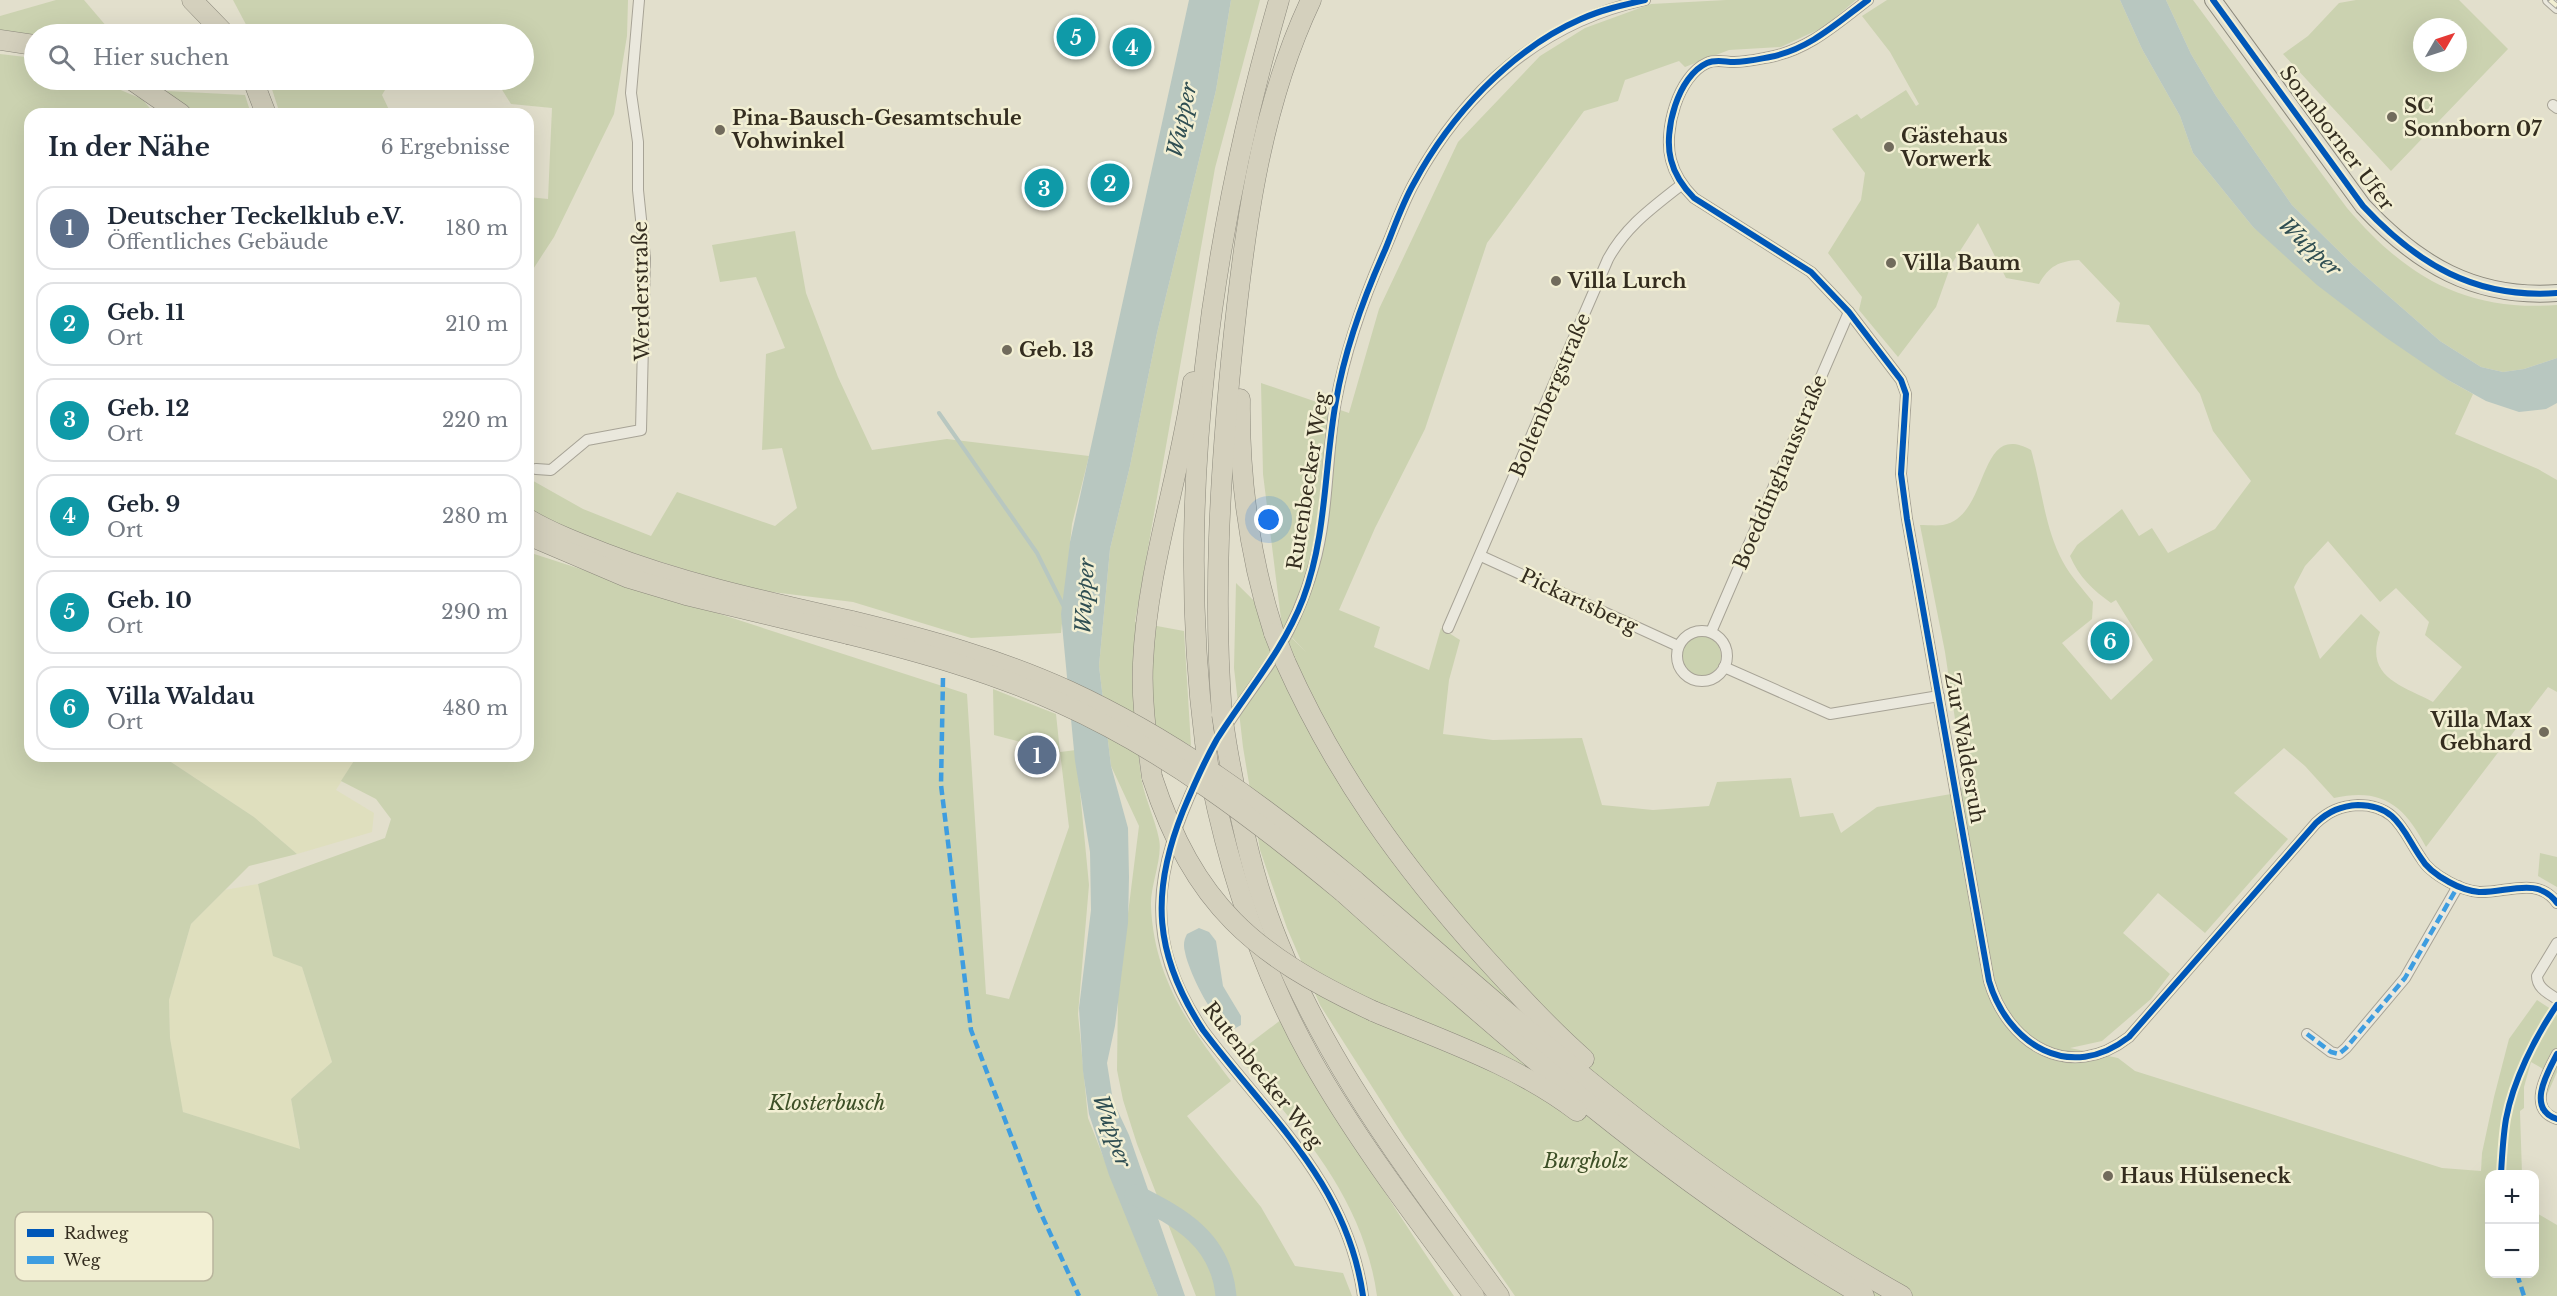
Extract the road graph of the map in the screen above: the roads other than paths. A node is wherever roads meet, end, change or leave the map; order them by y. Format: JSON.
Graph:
{"nodes":[{"id":1,"x":192,"y":0,"type":"edge"},
{"id":2,"x":639,"y":0,"type":"edge"},
{"id":3,"x":1279,"y":0,"type":"edge"},
{"id":4,"x":1312,"y":0,"type":"edge"},
{"id":5,"x":1645,"y":0,"type":"edge"},
{"id":6,"x":1868,"y":0,"type":"edge"},
{"id":7,"x":2213,"y":0,"type":"edge"},
{"id":8,"x":2548,"y":0,"type":"edge"},
{"id":9,"x":2557,"y":8,"type":"edge"},
{"id":10,"x":215,"y":24,"type":"edge"},
{"id":11,"x":0,"y":40,"type":"edge"},
{"id":12,"x":24,"y":44,"type":"edge"},
{"id":13,"x":146,"y":90,"type":"edge"},
{"id":14,"x":257,"y":90,"type":"edge"},
{"id":15,"x":172,"y":108,"type":"edge"},
{"id":16,"x":264,"y":108,"type":"edge"},
{"id":17,"x":1681,"y":185,"type":"junction"},
{"id":18,"x":2557,"y":293,"type":"edge"},
{"id":19,"x":1849,"y":312,"type":"junction"},
{"id":20,"x":1209,"y":326,"type":"junction"},
{"id":21,"x":536,"y":469,"type":"dead end"},
{"id":22,"x":534,"y":522,"type":"edge"},
{"id":23,"x":534,"y":538,"type":"edge"},
{"id":24,"x":1480,"y":556,"type":"junction"},
{"id":25,"x":850,"y":627,"type":"junction"},
{"id":26,"x":1448,"y":628,"type":"dead end"},
{"id":27,"x":1711,"y":632,"type":"junction"},
{"id":28,"x":1678,"y":646,"type":"junction"},
{"id":29,"x":1724,"y":667,"type":"junction"},
{"id":30,"x":1939,"y":696,"type":"junction"},
{"id":31,"x":1348,"y":886,"type":"junction"},
{"id":32,"x":2458,"y":886,"type":"junction"},
{"id":33,"x":2557,"y":903,"type":"edge"},
{"id":34,"x":2557,"y":943,"type":"edge"},
{"id":35,"x":2557,"y":999,"type":"edge"},
{"id":36,"x":2307,"y":1034,"type":"dead end"},
{"id":37,"x":2557,"y":1054,"type":"edge"},
{"id":38,"x":2557,"y":1119,"type":"edge"},
{"id":39,"x":1664,"y":1139,"type":"junction"},
{"id":40,"x":1671,"y":1169,"type":"junction"},
{"id":41,"x":1363,"y":1296,"type":"edge"},
{"id":42,"x":1473,"y":1296,"type":"edge"},
{"id":43,"x":1499,"y":1296,"type":"edge"},
{"id":44,"x":1864,"y":1296,"type":"edge"},
{"id":45,"x":1902,"y":1296,"type":"edge"}],
"edges":[{"from":1,"to":10,"type":"highway"},
{"from":2,"to":21,"type":"street","name":"Werderstraße"},
{"from":3,"to":20,"type":"highway"},
{"from":4,"to":39,"type":"highway","bridge":true},
{"from":4,"to":43,"type":"highway","bridge":true},
{"from":5,"to":41,"type":"street","name":"Rutenbecker Weg"},
{"from":6,"to":17,"type":"street","name":"Zur Waldesruh"},
{"from":7,"to":18,"type":"main road","name":"Sonnborner Ufer"},
{"from":8,"to":9,"type":"street"},
{"from":11,"to":12,"type":"highway"},
{"from":13,"to":15,"type":"highway"},
{"from":14,"to":16,"type":"highway"},
{"from":17,"to":19,"type":"street","name":"Zur Waldesruh"},
{"from":17,"to":24,"type":"street","name":"Boltenbergstraße"},
{"from":19,"to":27,"type":"street","name":"Boeddinghausstraße"},
{"from":19,"to":30,"type":"street","name":"Zur Waldesruh"},
{"from":20,"to":40,"type":"highway","bridge":true},
{"from":20,"to":42,"type":"highway","bridge":true},
{"from":22,"to":25,"type":"highway"},
{"from":23,"to":25,"type":"highway"},
{"from":24,"to":26,"type":"street","name":"Boltenbergstraße"},
{"from":24,"to":28,"type":"street","name":"Pickartsberg"},
{"from":25,"to":31,"type":"highway","bridge":true},
{"from":27,"to":28,"type":"street"},
{"from":27,"to":29,"type":"street"},
{"from":28,"to":29,"type":"street"},
{"from":29,"to":30,"type":"street"},
{"from":30,"to":32,"type":"street","name":"Zur Waldesruh"},
{"from":31,"to":39,"type":"highway"},
{"from":31,"to":40,"type":"highway"},
{"from":32,"to":33,"type":"street","name":"Zur Waldesruh"},
{"from":32,"to":36,"type":"street"},
{"from":34,"to":35,"type":"street"},
{"from":37,"to":38,"type":"street"},
{"from":39,"to":45,"type":"highway"},
{"from":40,"to":44,"type":"highway"}]}
